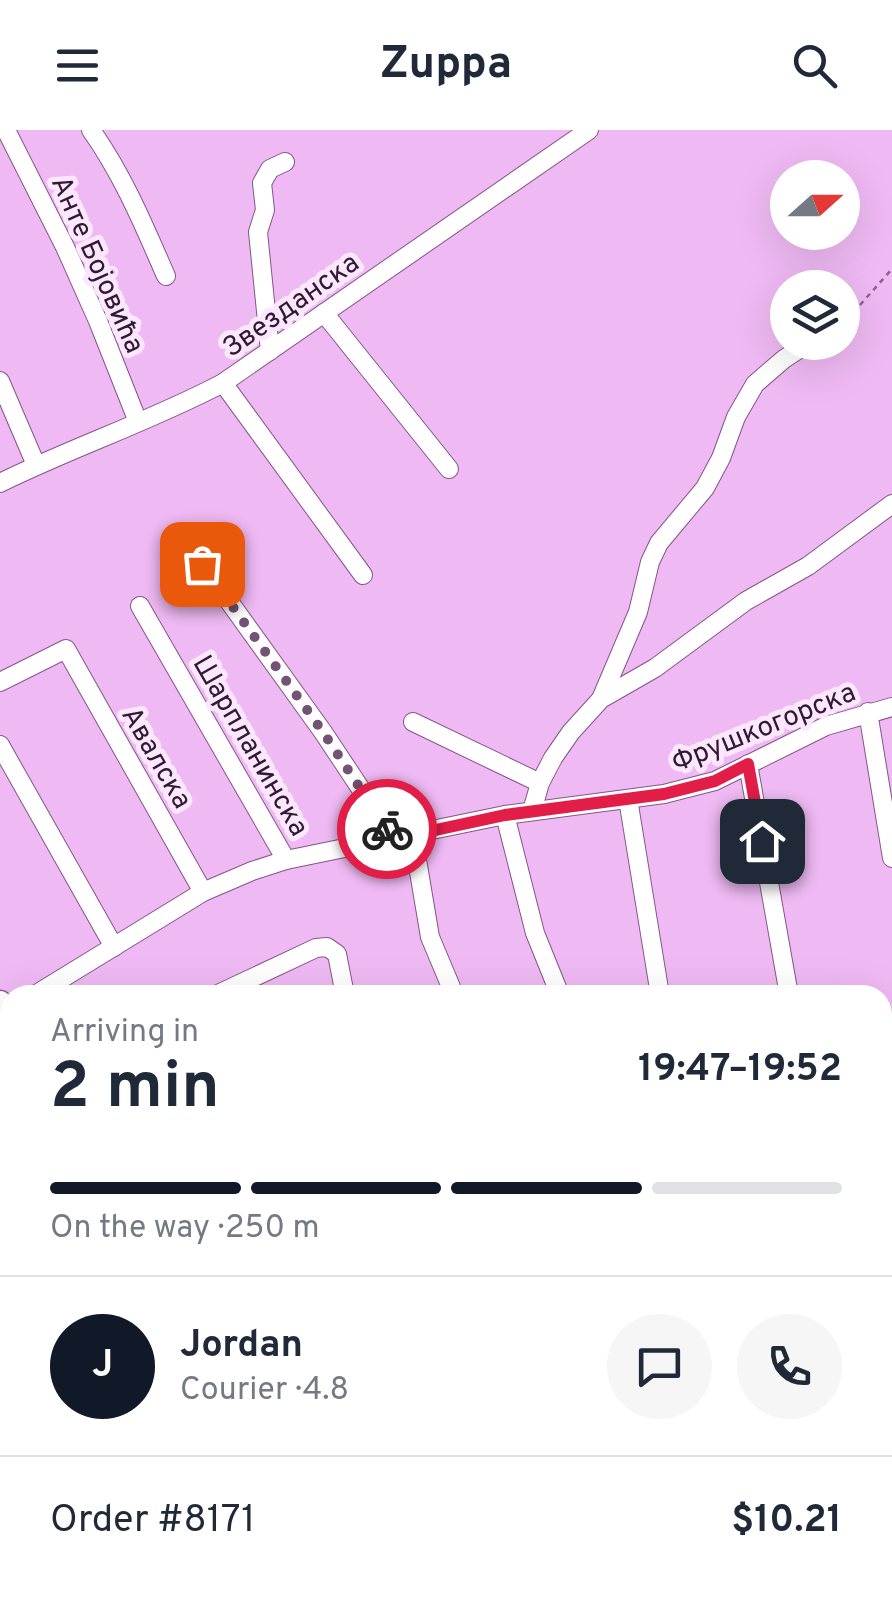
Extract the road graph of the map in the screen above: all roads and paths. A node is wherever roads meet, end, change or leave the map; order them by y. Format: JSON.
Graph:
{"nodes":[{"id":1,"x":6,"y":130,"type":"edge"},
{"id":2,"x":91,"y":130,"type":"edge"},
{"id":3,"x":588,"y":130,"type":"edge"},
{"id":4,"x":285,"y":162,"type":"dead end"},
{"id":5,"x":892,"y":269,"type":"edge"},
{"id":6,"x":166,"y":276,"type":"dead end"},
{"id":7,"x":860,"y":304,"type":"edge"},
{"id":8,"x":324,"y":313,"type":"junction"},
{"id":9,"x":270,"y":351,"type":"junction"},
{"id":10,"x":783,"y":360,"type":"edge"},
{"id":11,"x":0,"y":380,"type":"edge"},
{"id":12,"x":223,"y":383,"type":"junction"},
{"id":13,"x":138,"y":422,"type":"junction"},
{"id":14,"x":36,"y":465,"type":"junction"},
{"id":15,"x":449,"y":469,"type":"dead end"},
{"id":16,"x":0,"y":483,"type":"edge"},
{"id":17,"x":892,"y":504,"type":"edge"},
{"id":18,"x":182,"y":536,"type":"dead end"},
{"id":19,"x":363,"y":574,"type":"dead end"},
{"id":20,"x":140,"y":606,"type":"dead end"},
{"id":21,"x":0,"y":682,"type":"edge"},
{"id":22,"x":601,"y":699,"type":"junction"},
{"id":23,"x":892,"y":706,"type":"edge"},
{"id":24,"x":868,"y":712,"type":"junction"},
{"id":25,"x":413,"y":722,"type":"dead end"},
{"id":26,"x":0,"y":745,"type":"edge"},
{"id":27,"x":748,"y":764,"type":"junction"},
{"id":28,"x":540,"y":783,"type":"junction"},
{"id":29,"x":628,"y":799,"type":"junction"},
{"id":30,"x":532,"y":811,"type":"junction"},
{"id":31,"x":505,"y":815,"type":"junction"},
{"id":32,"x":413,"y":836,"type":"junction"},
{"id":33,"x":394,"y":839,"type":"junction"},
{"id":34,"x":892,"y":858,"type":"edge"},
{"id":35,"x":286,"y":860,"type":"junction"},
{"id":36,"x":203,"y":892,"type":"junction"},
{"id":37,"x":114,"y":946,"type":"junction"},
{"id":38,"x":51,"y":985,"type":"edge"},
{"id":39,"x":237,"y":985,"type":"edge"},
{"id":40,"x":343,"y":985,"type":"edge"},
{"id":41,"x":450,"y":985,"type":"edge"},
{"id":42,"x":556,"y":985,"type":"edge"},
{"id":43,"x":658,"y":985,"type":"edge"},
{"id":44,"x":787,"y":985,"type":"edge"}],
"edges":[{"from":1,"to":13,"type":"street","name":"Анте Бојовића"},
{"from":2,"to":6,"type":"street"},
{"from":3,"to":8,"type":"street","name":"Звезданска"},
{"from":4,"to":9,"type":"street"},
{"from":5,"to":7,"type":"path"},
{"from":8,"to":9,"type":"street","name":"Звезданска"},
{"from":8,"to":15,"type":"street"},
{"from":9,"to":12,"type":"street","name":"Звезданска"},
{"from":10,"to":22,"type":"street"},
{"from":11,"to":14,"type":"street"},
{"from":12,"to":13,"type":"street","name":"Звезданска"},
{"from":12,"to":19,"type":"street"},
{"from":13,"to":14,"type":"street","name":"Звезданска"},
{"from":14,"to":16,"type":"street","name":"Звезданска"},
{"from":17,"to":22,"type":"street"},
{"from":18,"to":33,"type":"street"},
{"from":20,"to":35,"type":"street","name":"Шарпланинска"},
{"from":21,"to":36,"type":"street","name":"Авалска"},
{"from":22,"to":28,"type":"street"},
{"from":23,"to":24,"type":"street","name":"Фрушкогорска"},
{"from":24,"to":27,"type":"street","name":"Фрушкогорска"},
{"from":24,"to":34,"type":"street"},
{"from":25,"to":28,"type":"street"},
{"from":26,"to":37,"type":"street"},
{"from":27,"to":29,"type":"street","name":"Фрушкогорска"},
{"from":27,"to":44,"type":"street"},
{"from":28,"to":30,"type":"street"},
{"from":29,"to":30,"type":"street","name":"Фрушкогорска"},
{"from":29,"to":43,"type":"street"},
{"from":30,"to":31,"type":"street","name":"Фрушкогорска"},
{"from":31,"to":32,"type":"street","name":"Фрушкогорска"},
{"from":31,"to":42,"type":"street"},
{"from":32,"to":33,"type":"street","name":"Фрушкогорска"},
{"from":32,"to":41,"type":"street"},
{"from":33,"to":35,"type":"street","name":"Фрушкогорска"},
{"from":35,"to":36,"type":"street","name":"Фрушкогорска"},
{"from":36,"to":37,"type":"street","name":"Фрушкогорска"},
{"from":37,"to":38,"type":"street","name":"Фрушкогорска"},
{"from":39,"to":40,"type":"street"}]}
